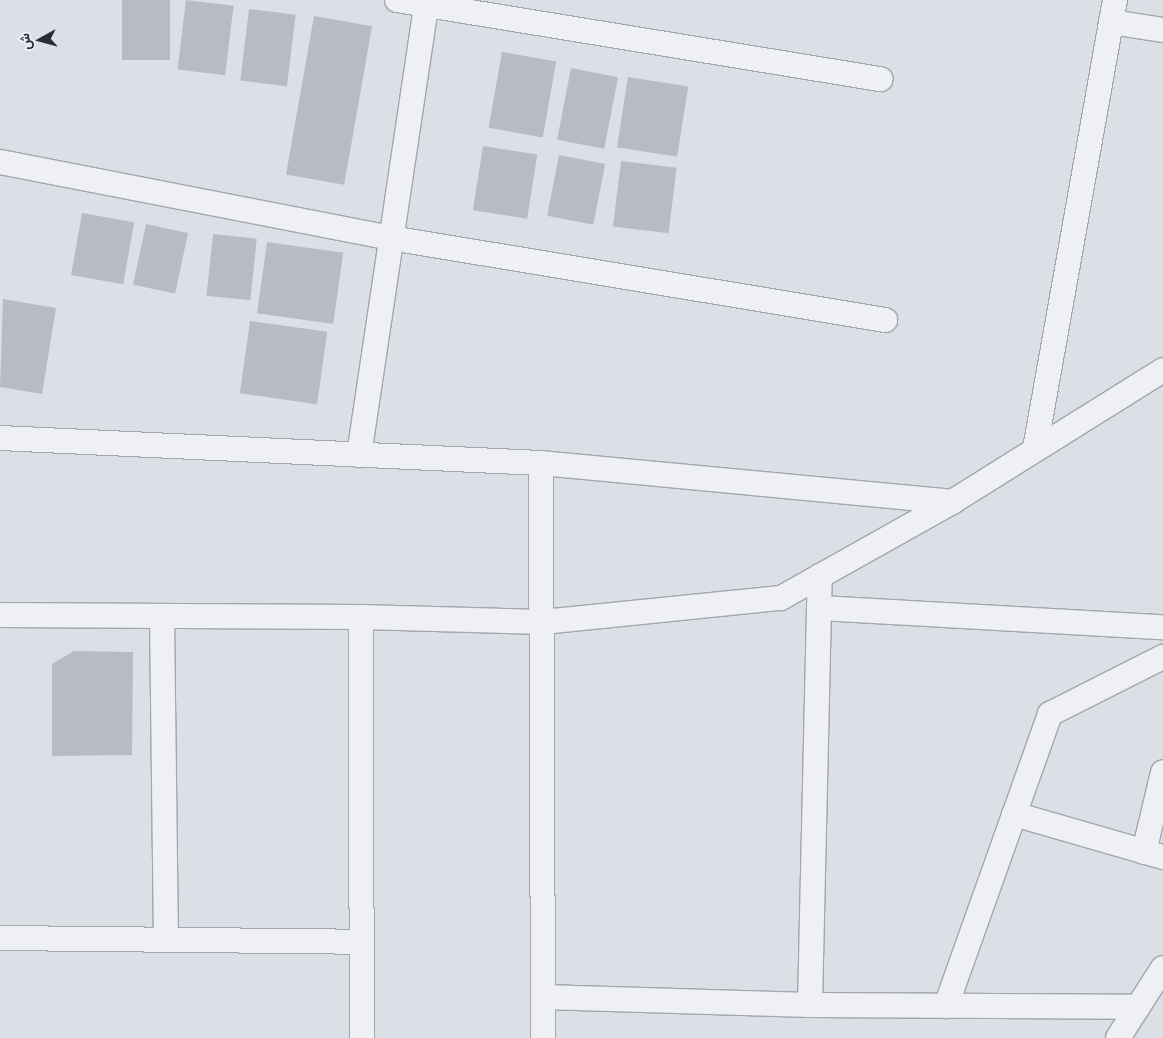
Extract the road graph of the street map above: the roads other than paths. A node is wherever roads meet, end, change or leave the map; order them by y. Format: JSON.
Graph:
{"nodes":[{"id":1,"x":397,"y":0,"type":"edge"},
{"id":2,"x":426,"y":2,"type":"edge"},
{"id":3,"x":1113,"y":11,"type":"edge"},
{"id":4,"x":1163,"y":30,"type":"edge"},
{"id":5,"x":881,"y":79,"type":"dead end"},
{"id":6,"x":0,"y":162,"type":"edge"},
{"id":7,"x":391,"y":238,"type":"junction"},
{"id":8,"x":885,"y":320,"type":"dead end"},
{"id":9,"x":1163,"y":370,"type":"edge"},
{"id":10,"x":0,"y":438,"type":"edge"},
{"id":11,"x":1035,"y":449,"type":"junction"},
{"id":12,"x":359,"y":455,"type":"junction"},
{"id":13,"x":541,"y":463,"type":"junction"},
{"id":14,"x":952,"y":502,"type":"junction"},
{"id":15,"x":820,"y":576,"type":"junction"},
{"id":16,"x":820,"y":608,"type":"junction"},
{"id":17,"x":0,"y":615,"type":"edge"},
{"id":18,"x":162,"y":616,"type":"junction"},
{"id":19,"x":362,"y":617,"type":"junction"},
{"id":20,"x":544,"y":622,"type":"junction"},
{"id":21,"x":1163,"y":627,"type":"edge"},
{"id":22,"x":1163,"y":657,"type":"edge"},
{"id":23,"x":1163,"y":772,"type":"edge"},
{"id":24,"x":1014,"y":814,"type":"junction"},
{"id":25,"x":1154,"y":855,"type":"edge"},
{"id":26,"x":0,"y":938,"type":"edge"},
{"id":27,"x":166,"y":940,"type":"junction"},
{"id":28,"x":362,"y":942,"type":"junction"},
{"id":29,"x":1163,"y":968,"type":"edge"},
{"id":30,"x":543,"y":997,"type":"junction"},
{"id":31,"x":810,"y":1005,"type":"junction"},
{"id":32,"x":946,"y":1006,"type":"junction"},
{"id":33,"x":1138,"y":1007,"type":"junction"},
{"id":34,"x":362,"y":1038,"type":"edge"},
{"id":35,"x":543,"y":1038,"type":"edge"},
{"id":36,"x":1118,"y":1038,"type":"edge"}],
"edges":[{"from":1,"to":2,"type":"street"},
{"from":2,"to":5,"type":"street"},
{"from":2,"to":7,"type":"street"},
{"from":3,"to":4,"type":"street"},
{"from":3,"to":11,"type":"street"},
{"from":6,"to":7,"type":"street"},
{"from":7,"to":8,"type":"street"},
{"from":7,"to":12,"type":"street"},
{"from":9,"to":11,"type":"street"},
{"from":10,"to":12,"type":"street"},
{"from":11,"to":14,"type":"street"},
{"from":12,"to":13,"type":"street"},
{"from":13,"to":14,"type":"street"},
{"from":13,"to":20,"type":"street"},
{"from":14,"to":15,"type":"street"},
{"from":15,"to":16,"type":"street"},
{"from":15,"to":20,"type":"street"},
{"from":16,"to":21,"type":"street"},
{"from":16,"to":31,"type":"street"},
{"from":17,"to":18,"type":"street"},
{"from":18,"to":19,"type":"street"},
{"from":18,"to":27,"type":"street"},
{"from":19,"to":20,"type":"street"},
{"from":19,"to":28,"type":"street"},
{"from":20,"to":30,"type":"street"},
{"from":22,"to":24,"type":"street"},
{"from":23,"to":25,"type":"street"},
{"from":24,"to":25,"type":"street"},
{"from":24,"to":32,"type":"street"},
{"from":26,"to":27,"type":"street"},
{"from":27,"to":28,"type":"street"},
{"from":28,"to":34,"type":"street"},
{"from":29,"to":33,"type":"street"},
{"from":30,"to":31,"type":"street"},
{"from":30,"to":35,"type":"street"},
{"from":31,"to":32,"type":"street"},
{"from":32,"to":33,"type":"street"},
{"from":33,"to":36,"type":"street"}]}
